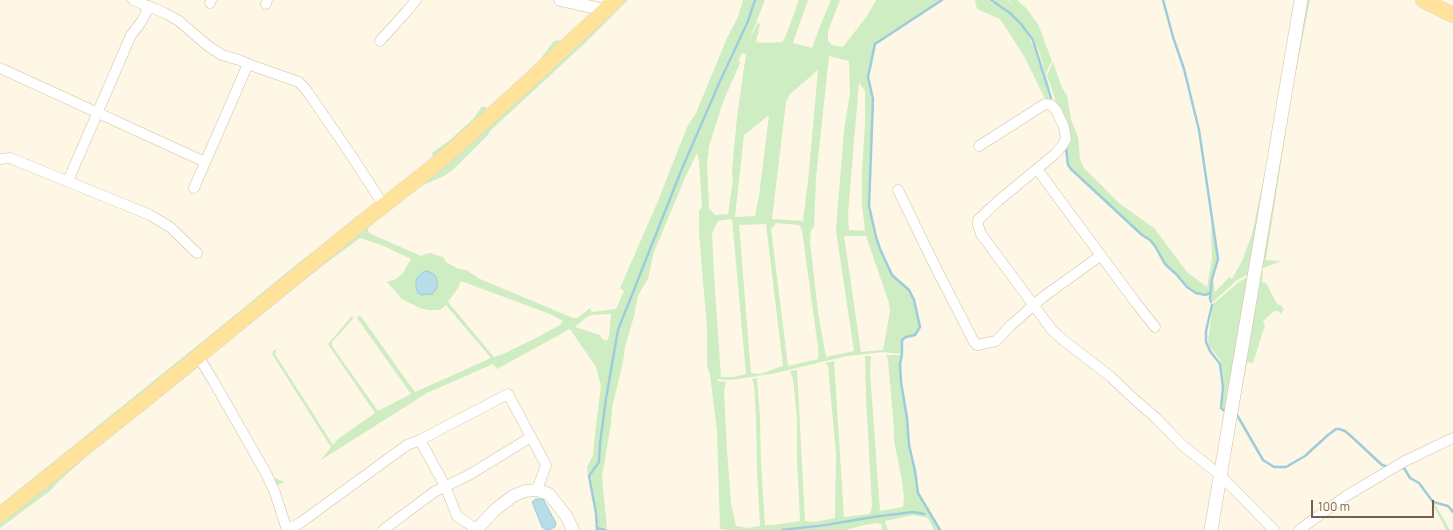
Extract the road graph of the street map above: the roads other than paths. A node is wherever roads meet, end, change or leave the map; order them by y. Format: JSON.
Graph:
{"nodes":[{"id":1,"x":133,"y":0,"type":"edge"},
{"id":2,"x":416,"y":0,"type":"edge"},
{"id":3,"x":560,"y":0,"type":"edge"},
{"id":4,"x":1301,"y":0,"type":"edge"},
{"id":5,"x":1423,"y":0,"type":"edge"},
{"id":6,"x":611,"y":5,"type":"edge"},
{"id":7,"x":149,"y":6,"type":"junction"},
{"id":8,"x":1453,"y":15,"type":"edge"},
{"id":9,"x":380,"y":41,"type":"dead end"},
{"id":10,"x":248,"y":64,"type":"junction"},
{"id":11,"x":0,"y":68,"type":"edge"},
{"id":12,"x":97,"y":112,"type":"junction"},
{"id":13,"x":979,"y":146,"type":"dead end"},
{"id":14,"x":0,"y":159,"type":"edge"},
{"id":15,"x":205,"y":162,"type":"junction"},
{"id":16,"x":1037,"y":169,"type":"junction"},
{"id":17,"x":68,"y":181,"type":"junction"},
{"id":18,"x":194,"y":188,"type":"dead end"},
{"id":19,"x":898,"y":190,"type":"dead end"},
{"id":20,"x":384,"y":206,"type":"junction"},
{"id":21,"x":197,"y":253,"type":"dead end"},
{"id":22,"x":1100,"y":256,"type":"junction"},
{"id":23,"x":1034,"y":306,"type":"junction"},
{"id":24,"x":1155,"y":327,"type":"dead end"},
{"id":25,"x":198,"y":356,"type":"junction"},
{"id":26,"x":531,"y":437,"type":"junction"},
{"id":27,"x":1453,"y":438,"type":"edge"},
{"id":28,"x":420,"y":440,"type":"junction"},
{"id":29,"x":1220,"y":475,"type":"junction"},
{"id":30,"x":445,"y":486,"type":"junction"},
{"id":31,"x":537,"y":490,"type":"junction"},
{"id":32,"x":0,"y":515,"type":"edge"},
{"id":33,"x":476,"y":529,"type":"edge"},
{"id":34,"x":287,"y":530,"type":"edge"},
{"id":35,"x":383,"y":530,"type":"edge"},
{"id":36,"x":573,"y":530,"type":"edge"},
{"id":37,"x":1212,"y":530,"type":"edge"},
{"id":38,"x":1274,"y":530,"type":"edge"},
{"id":39,"x":1299,"y":530,"type":"edge"}],
"edges":[{"from":1,"to":7,"type":"street"},
{"from":2,"to":9,"type":"street"},
{"from":3,"to":6,"type":"street"},
{"from":4,"to":29,"type":"main road"},
{"from":5,"to":8,"type":"main road"},
{"from":6,"to":20,"type":"main road"},
{"from":7,"to":10,"type":"street"},
{"from":7,"to":12,"type":"street"},
{"from":10,"to":15,"type":"street"},
{"from":10,"to":20,"type":"street"},
{"from":11,"to":12,"type":"street"},
{"from":12,"to":15,"type":"street"},
{"from":12,"to":17,"type":"street"},
{"from":13,"to":16,"type":"street"},
{"from":14,"to":17,"type":"street"},
{"from":15,"to":18,"type":"street"},
{"from":16,"to":22,"type":"street"},
{"from":16,"to":23,"type":"street"},
{"from":17,"to":21,"type":"street"},
{"from":19,"to":23,"type":"street"},
{"from":20,"to":25,"type":"main road"},
{"from":22,"to":23,"type":"street"},
{"from":22,"to":24,"type":"street"},
{"from":23,"to":29,"type":"street"},
{"from":25,"to":32,"type":"main road"},
{"from":25,"to":34,"type":"street"},
{"from":26,"to":28,"type":"street"},
{"from":26,"to":30,"type":"street"},
{"from":26,"to":31,"type":"street"},
{"from":27,"to":39,"type":"street"},
{"from":28,"to":30,"type":"street"},
{"from":28,"to":34,"type":"street"},
{"from":29,"to":37,"type":"main road"},
{"from":29,"to":38,"type":"street"},
{"from":30,"to":33,"type":"street"},
{"from":30,"to":35,"type":"street"},
{"from":31,"to":33,"type":"street"},
{"from":31,"to":36,"type":"street"}]}
